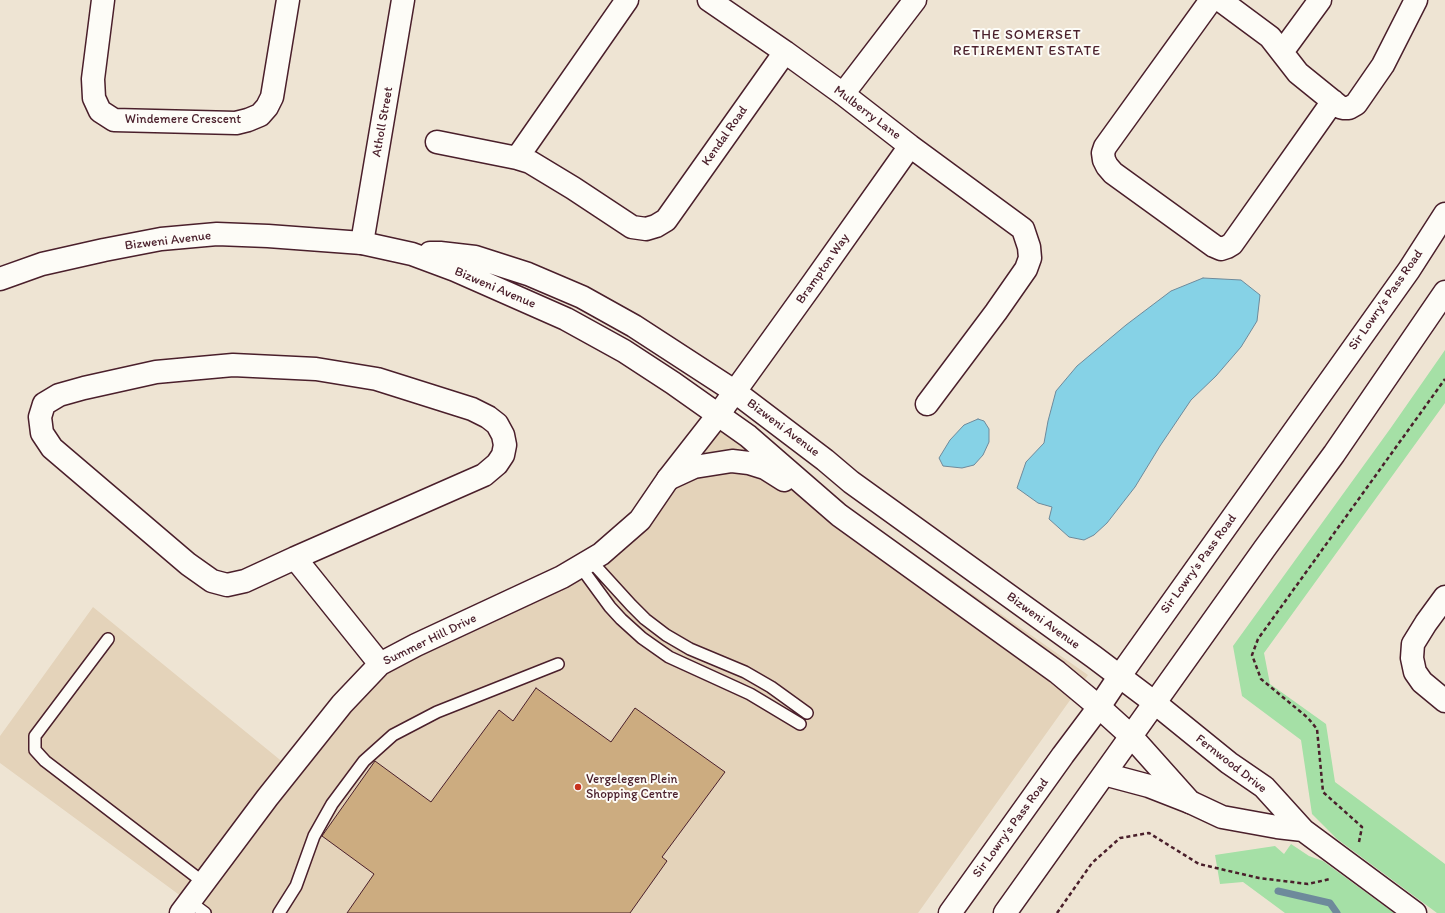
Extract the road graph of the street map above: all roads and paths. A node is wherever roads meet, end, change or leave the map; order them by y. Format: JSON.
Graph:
{"nodes":[{"id":1,"x":103,"y":0,"type":"edge"},
{"id":2,"x":288,"y":0,"type":"edge"},
{"id":3,"x":403,"y":0,"type":"edge"},
{"id":4,"x":627,"y":0,"type":"edge"},
{"id":5,"x":709,"y":0,"type":"edge"},
{"id":6,"x":915,"y":0,"type":"edge"},
{"id":7,"x":1211,"y":0,"type":"edge"},
{"id":8,"x":1220,"y":0,"type":"edge"},
{"id":9,"x":1320,"y":0,"type":"edge"},
{"id":10,"x":1416,"y":0,"type":"edge"},
{"id":11,"x":785,"y":52,"type":"junction"},
{"id":12,"x":1282,"y":52,"type":"junction"},
{"id":13,"x":843,"y":94,"type":"junction"},
{"id":14,"x":1336,"y":104,"type":"junction"},
{"id":15,"x":437,"y":142,"type":"dead end"},
{"id":16,"x":910,"y":146,"type":"junction"},
{"id":17,"x":516,"y":158,"type":"junction"},
{"id":18,"x":1445,"y":214,"type":"edge"},
{"id":19,"x":362,"y":243,"type":"junction"},
{"id":20,"x":412,"y":254,"type":"junction"},
{"id":21,"x":0,"y":278,"type":"edge"},
{"id":22,"x":1445,"y":292,"type":"edge"},
{"id":23,"x":1445,"y":379,"type":"edge"},
{"id":24,"x":734,"y":391,"type":"junction"},
{"id":25,"x":927,"y":404,"type":"dead end"},
{"id":26,"x":718,"y":414,"type":"junction"},
{"id":27,"x":668,"y":478,"type":"junction"},
{"id":28,"x":839,"y":515,"type":"junction"},
{"id":29,"x":295,"y":558,"type":"junction"},
{"id":30,"x":585,"y":563,"type":"junction"},
{"id":31,"x":1445,"y":597,"type":"edge"},
{"id":32,"x":108,"y":639,"type":"dead end"},
{"id":33,"x":380,"y":664,"type":"junction"},
{"id":34,"x":558,"y":664,"type":"dead end"},
{"id":35,"x":1119,"y":677,"type":"junction"},
{"id":36,"x":1445,"y":701,"type":"edge"},
{"id":37,"x":1155,"y":703,"type":"junction"},
{"id":38,"x":1099,"y":707,"type":"junction"},
{"id":39,"x":807,"y":713,"type":"dead end"},
{"id":40,"x":800,"y":724,"type":"dead end"},
{"id":41,"x":1131,"y":736,"type":"junction"},
{"id":42,"x":1104,"y":774,"type":"junction"},
{"id":43,"x":1190,"y":802,"type":"junction"},
{"id":44,"x":1303,"y":830,"type":"junction"},
{"id":45,"x":1346,"y":862,"type":"junction"},
{"id":46,"x":203,"y":882,"type":"junction"},
{"id":47,"x":192,"y":909,"type":"edge"},
{"id":48,"x":279,"y":913,"type":"edge"},
{"id":49,"x":950,"y":913,"type":"edge"},
{"id":50,"x":1005,"y":913,"type":"edge"},
{"id":51,"x":1057,"y":913,"type":"edge"},
{"id":52,"x":1415,"y":913,"type":"edge"}],
"edges":[{"from":1,"to":2,"type":"street","name":"Windemere Crescent"},
{"from":3,"to":19,"type":"street","name":"Atholl Street"},
{"from":4,"to":17,"type":"street"},
{"from":5,"to":11,"type":"street","name":"Mulberry Lane"},
{"from":6,"to":13,"type":"street"},
{"from":7,"to":14,"type":"street"},
{"from":8,"to":12,"type":"street"},
{"from":9,"to":12,"type":"street"},
{"from":10,"to":14,"type":"street"},
{"from":11,"to":13,"type":"street","name":"Mulberry Lane"},
{"from":11,"to":17,"type":"street","name":"Kendal Road"},
{"from":12,"to":14,"type":"street"},
{"from":13,"to":16,"type":"street","name":"Mulberry Lane"},
{"from":15,"to":17,"type":"street"},
{"from":16,"to":24,"type":"street","name":"Brampton Way"},
{"from":16,"to":25,"type":"street","name":"Mulberry Lane"},
{"from":18,"to":35,"type":"street","name":"Sir Lowry's Pass Road"},
{"from":19,"to":20,"type":"street","name":"Bizweni Avenue"},
{"from":19,"to":21,"type":"street","name":"Bizweni Avenue"},
{"from":20,"to":24,"type":"street","name":"Bizweni Avenue"},
{"from":20,"to":26,"type":"street","name":"Bizweni Avenue"},
{"from":22,"to":37,"type":"street"},
{"from":23,"to":45,"type":"path"},
{"from":24,"to":26,"type":"street","name":"Brampton Way"},
{"from":24,"to":35,"type":"street","name":"Bizweni Avenue"},
{"from":26,"to":27,"type":"street","name":"Summer Hill Drive"},
{"from":26,"to":28,"type":"street","name":"Bizweni Avenue"},
{"from":27,"to":28,"type":"street"},
{"from":27,"to":30,"type":"street","name":"Summer Hill Drive"},
{"from":28,"to":38,"type":"street","name":"Bizweni Avenue"},
{"from":29,"to":29,"type":"street"},
{"from":29,"to":33,"type":"street"},
{"from":30,"to":33,"type":"street","name":"Summer Hill Drive"},
{"from":30,"to":39,"type":"lane"},
{"from":30,"to":40,"type":"lane"},
{"from":31,"to":36,"type":"street"},
{"from":32,"to":46,"type":"lane"},
{"from":33,"to":46,"type":"street","name":"Summer Hill Drive"},
{"from":34,"to":48,"type":"lane"},
{"from":35,"to":37,"type":"street","name":"Bizweni Avenue"},
{"from":35,"to":38,"type":"street","name":"Sir Lowry's Pass Road"},
{"from":37,"to":41,"type":"street"},
{"from":37,"to":44,"type":"street","name":"Fernwood Drive"},
{"from":38,"to":41,"type":"street","name":"Bizweni Avenue"},
{"from":38,"to":49,"type":"street","name":"Sir Lowry's Pass Road"},
{"from":41,"to":42,"type":"street"},
{"from":41,"to":43,"type":"street"},
{"from":42,"to":43,"type":"street"},
{"from":42,"to":50,"type":"street"},
{"from":43,"to":44,"type":"street"},
{"from":44,"to":45,"type":"street","name":"Fernwood Drive"},
{"from":45,"to":51,"type":"path"},
{"from":45,"to":52,"type":"street","name":"Fernwood Drive"},
{"from":46,"to":47,"type":"street","name":"Summer Hill Drive"}]}
